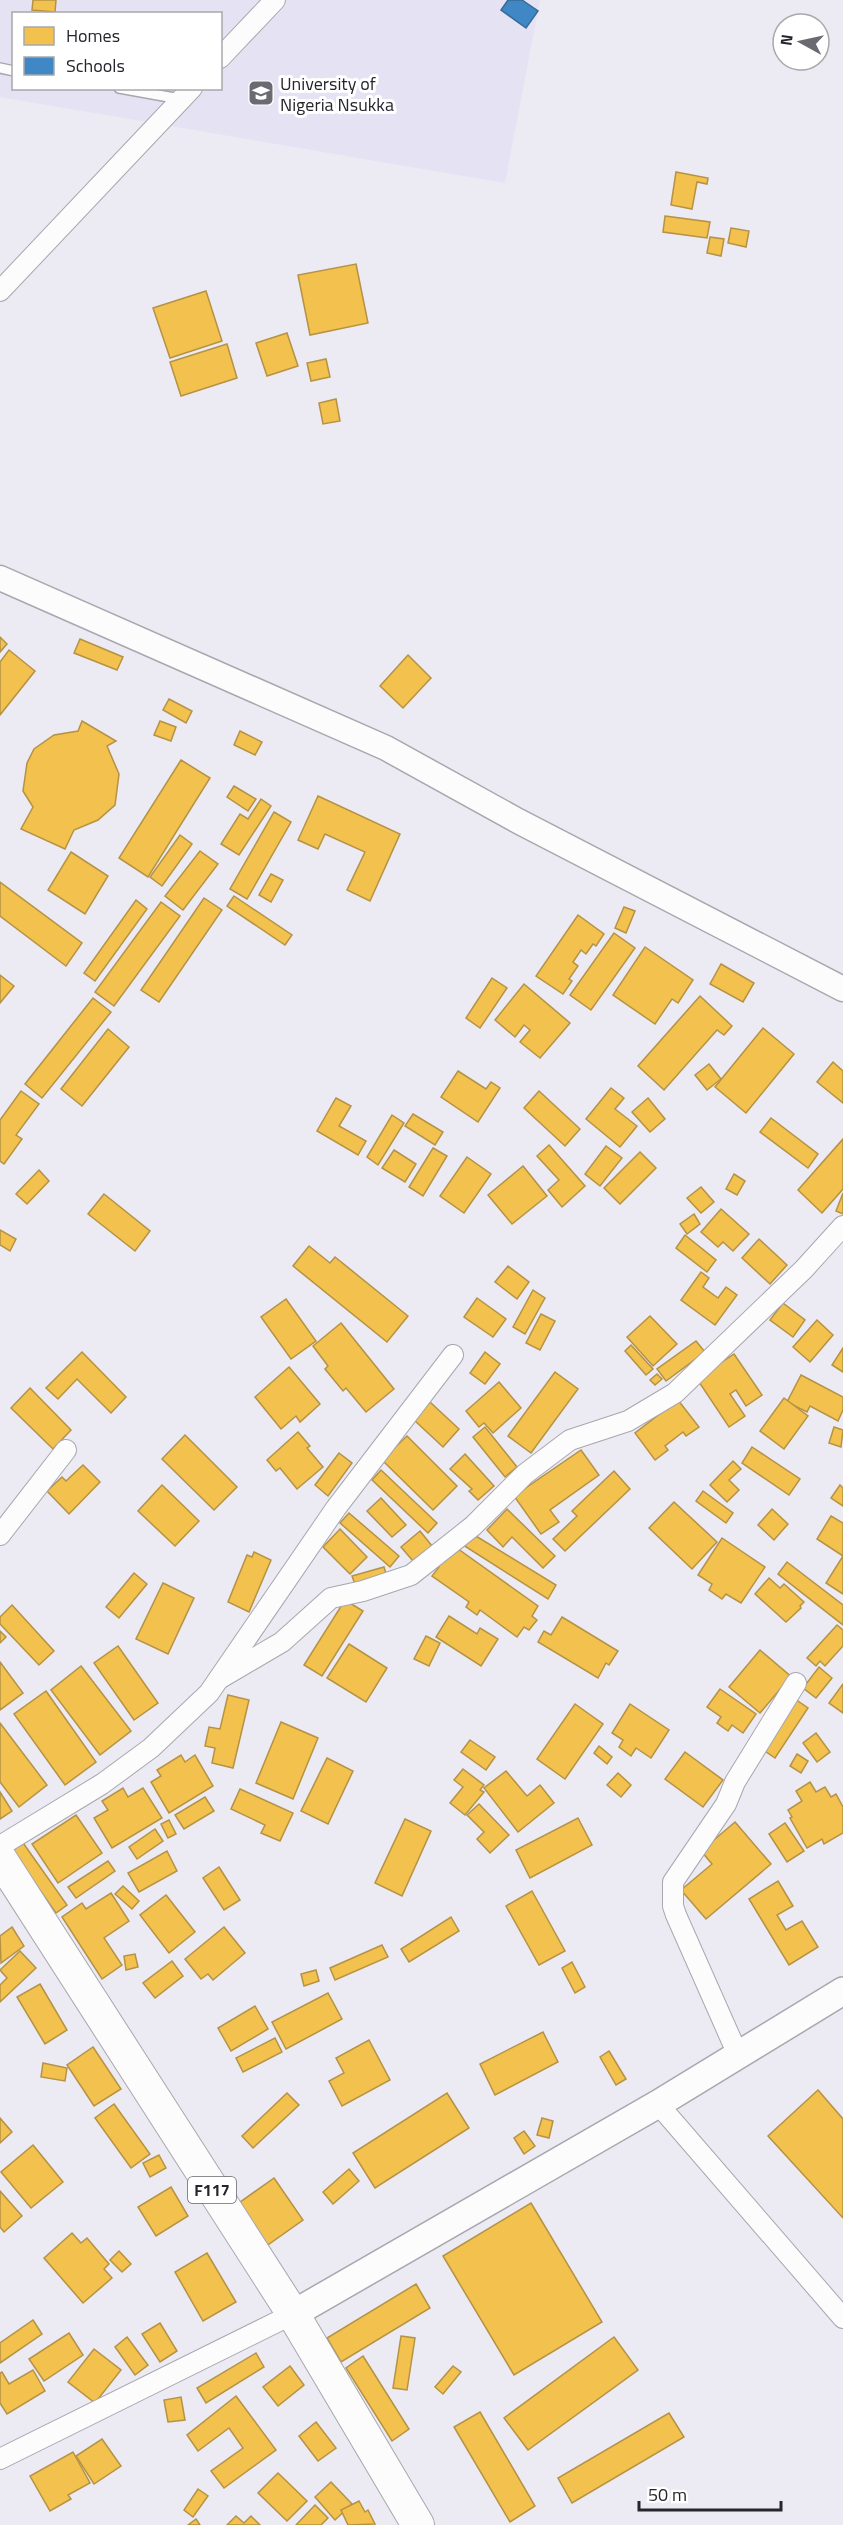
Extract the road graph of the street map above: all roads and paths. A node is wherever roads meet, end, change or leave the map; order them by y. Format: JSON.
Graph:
{"nodes":[{"id":1,"x":274,"y":0,"type":"edge"},
{"id":2,"x":222,"y":56,"type":"edge"},
{"id":3,"x":141,"y":90,"type":"edge"},
{"id":4,"x":187,"y":94,"type":"edge"},
{"id":5,"x":0,"y":291,"type":"edge"},
{"id":6,"x":0,"y":578,"type":"edge"},
{"id":7,"x":843,"y":989,"type":"edge"},
{"id":8,"x":843,"y":1226,"type":"edge"},
{"id":9,"x":453,"y":1354,"type":"dead end"},
{"id":10,"x":66,"y":1450,"type":"dead end"},
{"id":11,"x":0,"y":1535,"type":"edge"},
{"id":12,"x":219,"y":1679,"type":"junction"},
{"id":13,"x":796,"y":1683,"type":"dead end"},
{"id":14,"x":0,"y":1846,"type":"edge"},
{"id":15,"x":0,"y":1858,"type":"edge"},
{"id":16,"x":843,"y":1990,"type":"edge"},
{"id":17,"x":738,"y":2055,"type":"junction"},
{"id":18,"x":658,"y":2104,"type":"junction"},
{"id":19,"x":293,"y":2314,"type":"junction"},
{"id":20,"x":843,"y":2318,"type":"edge"},
{"id":21,"x":0,"y":2458,"type":"edge"},
{"id":22,"x":418,"y":2525,"type":"edge"}],
"edges":[{"from":1,"to":2,"type":"street"},
{"from":3,"to":4,"type":"lane"},
{"from":4,"to":5,"type":"street"},
{"from":6,"to":7,"type":"street"},
{"from":8,"to":12,"type":"street"},
{"from":9,"to":12,"type":"street"},
{"from":10,"to":11,"type":"street"},
{"from":12,"to":14,"type":"street"},
{"from":13,"to":17,"type":"street"},
{"from":15,"to":19,"type":"main road","number":"F117"},
{"from":16,"to":17,"type":"main road"},
{"from":17,"to":18,"type":"main road"},
{"from":18,"to":19,"type":"main road"},
{"from":18,"to":20,"type":"street"},
{"from":19,"to":21,"type":"street"},
{"from":19,"to":22,"type":"main road","number":"F117"}]}
